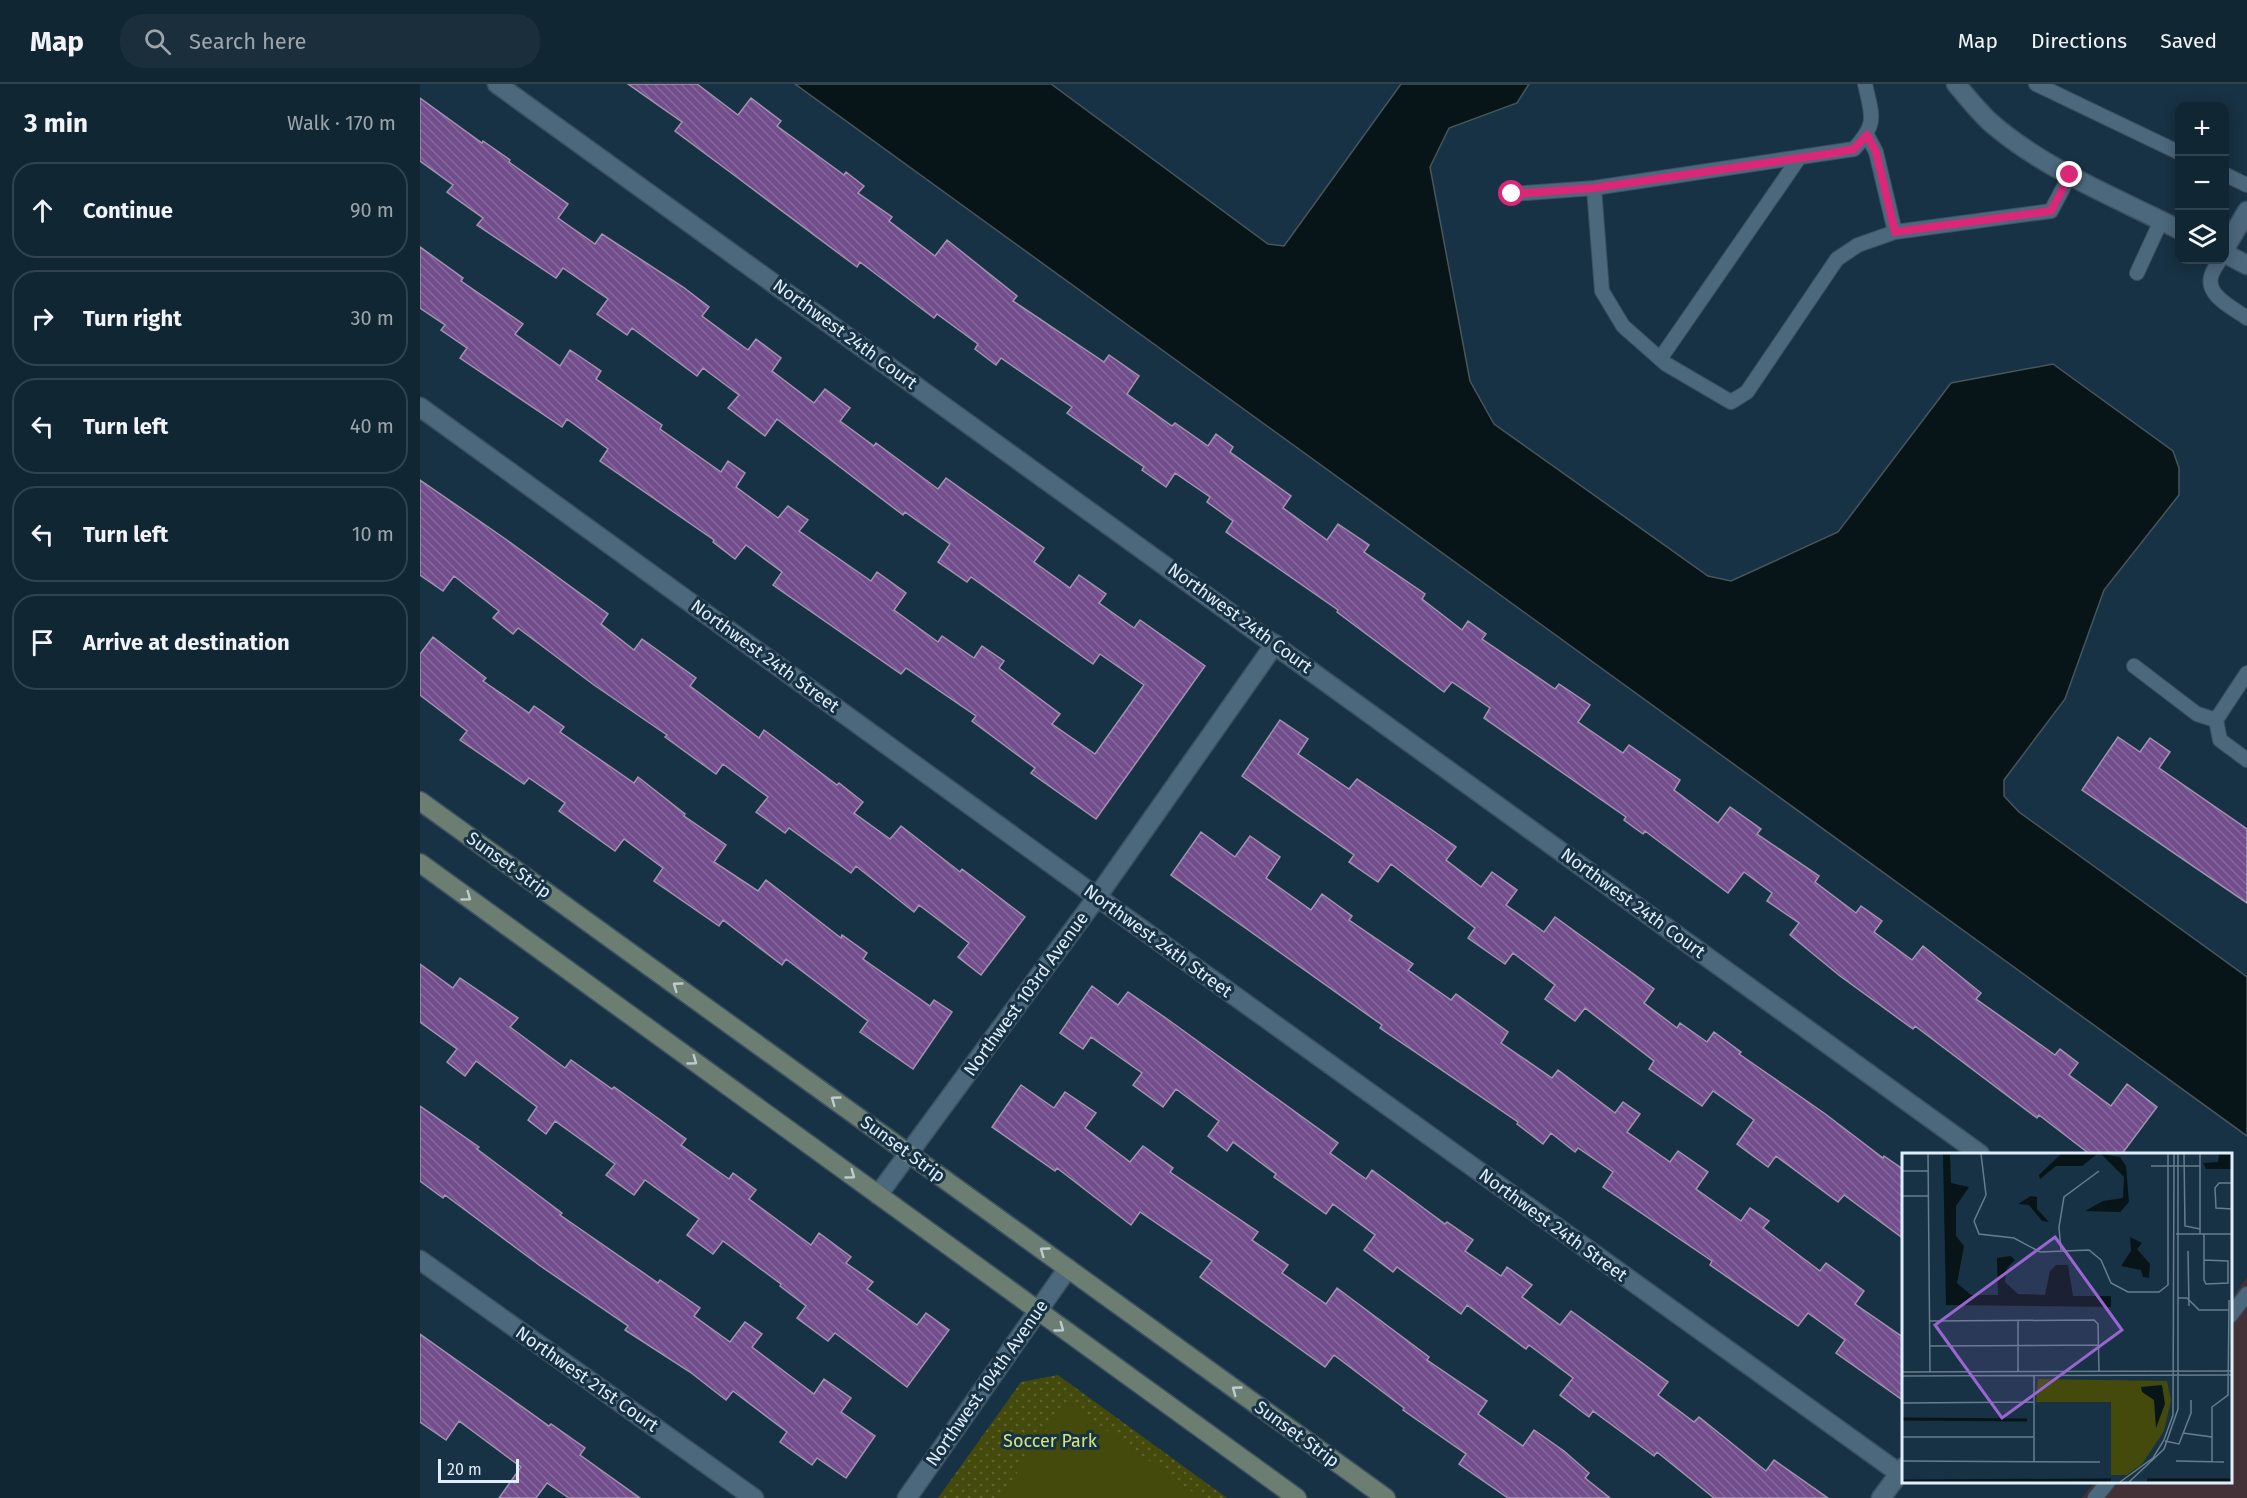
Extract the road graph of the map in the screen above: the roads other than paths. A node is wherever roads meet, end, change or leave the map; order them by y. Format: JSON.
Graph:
{"nodes":[{"id":1,"x":497,"y":84,"type":"edge"},
{"id":2,"x":1865,"y":84,"type":"edge"},
{"id":3,"x":1956,"y":84,"type":"edge"},
{"id":4,"x":2036,"y":84,"type":"edge"},
{"id":5,"x":1867,"y":135,"type":"junction"},
{"id":6,"x":2175,"y":151,"type":"edge"},
{"id":7,"x":1799,"y":158,"type":"junction"},
{"id":8,"x":2070,"y":175,"type":"junction"},
{"id":9,"x":2229,"y":176,"type":"edge"},
{"id":10,"x":2247,"y":185,"type":"edge"},
{"id":11,"x":1594,"y":188,"type":"junction"},
{"id":12,"x":1512,"y":194,"type":"dead end"},
{"id":13,"x":2247,"y":211,"type":"edge"},
{"id":14,"x":2161,"y":221,"type":"junction"},
{"id":15,"x":2175,"y":228,"type":"edge"},
{"id":16,"x":1895,"y":232,"type":"junction"},
{"id":17,"x":2229,"y":243,"type":"edge"},
{"id":18,"x":2229,"y":255,"type":"edge"},
{"id":19,"x":2218,"y":264,"type":"edge"},
{"id":20,"x":2247,"y":265,"type":"edge"},
{"id":21,"x":2137,"y":273,"type":"dead end"},
{"id":22,"x":2247,"y":318,"type":"edge"},
{"id":23,"x":1660,"y":359,"type":"junction"},
{"id":24,"x":420,"y":406,"type":"edge"},
{"id":25,"x":1275,"y":644,"type":"junction"},
{"id":26,"x":2134,"y":666,"type":"dead end"},
{"id":27,"x":2247,"y":674,"type":"edge"},
{"id":28,"x":2216,"y":720,"type":"junction"},
{"id":29,"x":2247,"y":760,"type":"edge"},
{"id":30,"x":420,"y":801,"type":"edge"},
{"id":31,"x":420,"y":863,"type":"edge"},
{"id":32,"x":1097,"y":897,"type":"junction"},
{"id":33,"x":909,"y":1153,"type":"junction"},
{"id":34,"x":1977,"y":1153,"type":"edge"},
{"id":35,"x":878,"y":1195,"type":"junction"},
{"id":36,"x":420,"y":1260,"type":"edge"},
{"id":37,"x":1068,"y":1268,"type":"junction"},
{"id":38,"x":2247,"y":1294,"type":"edge"},
{"id":39,"x":1037,"y":1311,"type":"junction"},
{"id":40,"x":2232,"y":1313,"type":"edge"},
{"id":41,"x":1901,"y":1470,"type":"edge"},
{"id":42,"x":2107,"y":1483,"type":"edge"},
{"id":43,"x":754,"y":1498,"type":"edge"},
{"id":44,"x":907,"y":1498,"type":"edge"},
{"id":45,"x":1297,"y":1498,"type":"edge"},
{"id":46,"x":1386,"y":1498,"type":"edge"},
{"id":47,"x":1881,"y":1498,"type":"edge"},
{"id":48,"x":2096,"y":1498,"type":"edge"}],
"edges":[{"from":1,"to":25,"type":"street","name":"Northwest 24th Court"},
{"from":2,"to":5,"type":"lane"},
{"from":3,"to":8,"type":"street"},
{"from":4,"to":6,"type":"lane"},
{"from":5,"to":7,"type":"lane"},
{"from":5,"to":16,"type":"lane"},
{"from":7,"to":11,"type":"lane"},
{"from":7,"to":23,"type":"lane"},
{"from":8,"to":14,"type":"street"},
{"from":8,"to":16,"type":"lane"},
{"from":9,"to":10,"type":"lane"},
{"from":11,"to":12,"type":"lane"},
{"from":11,"to":23,"type":"lane"},
{"from":13,"to":17,"type":"street"},
{"from":14,"to":15,"type":"street"},
{"from":14,"to":21,"type":"lane"},
{"from":16,"to":23,"type":"lane"},
{"from":18,"to":20,"type":"street"},
{"from":19,"to":22,"type":"lane"},
{"from":24,"to":32,"type":"street","name":"Northwest 24th Street"},
{"from":25,"to":32,"type":"street","name":"Northwest 103rd Avenue"},
{"from":25,"to":34,"type":"street","name":"Northwest 24th Court"},
{"from":26,"to":28,"type":"lane"},
{"from":27,"to":28,"type":"lane"},
{"from":28,"to":29,"type":"lane"},
{"from":33,"to":30,"type":"street","name":"Sunset Strip","one_way":true},
{"from":31,"to":35,"type":"street","one_way":true},
{"from":32,"to":33,"type":"street","name":"Northwest 103rd Avenue"},
{"from":32,"to":41,"type":"street","name":"Northwest 24th Street"},
{"from":33,"to":35,"type":"street","name":"Northwest 103rd Avenue"},
{"from":37,"to":33,"type":"street","name":"Sunset Strip","one_way":true},
{"from":35,"to":39,"type":"street"},
{"from":36,"to":43,"type":"street","name":"Northwest 21st Court"},
{"from":37,"to":39,"type":"street","name":"Northwest 104th Avenue"},
{"from":46,"to":37,"type":"street","name":"Sunset Strip","one_way":true},
{"from":38,"to":40,"type":"lane"},
{"from":39,"to":44,"type":"street","name":"Northwest 104th Avenue"},
{"from":39,"to":45,"type":"street","one_way":true},
{"from":41,"to":47,"type":"street"},
{"from":42,"to":48,"type":"lane"}]}
